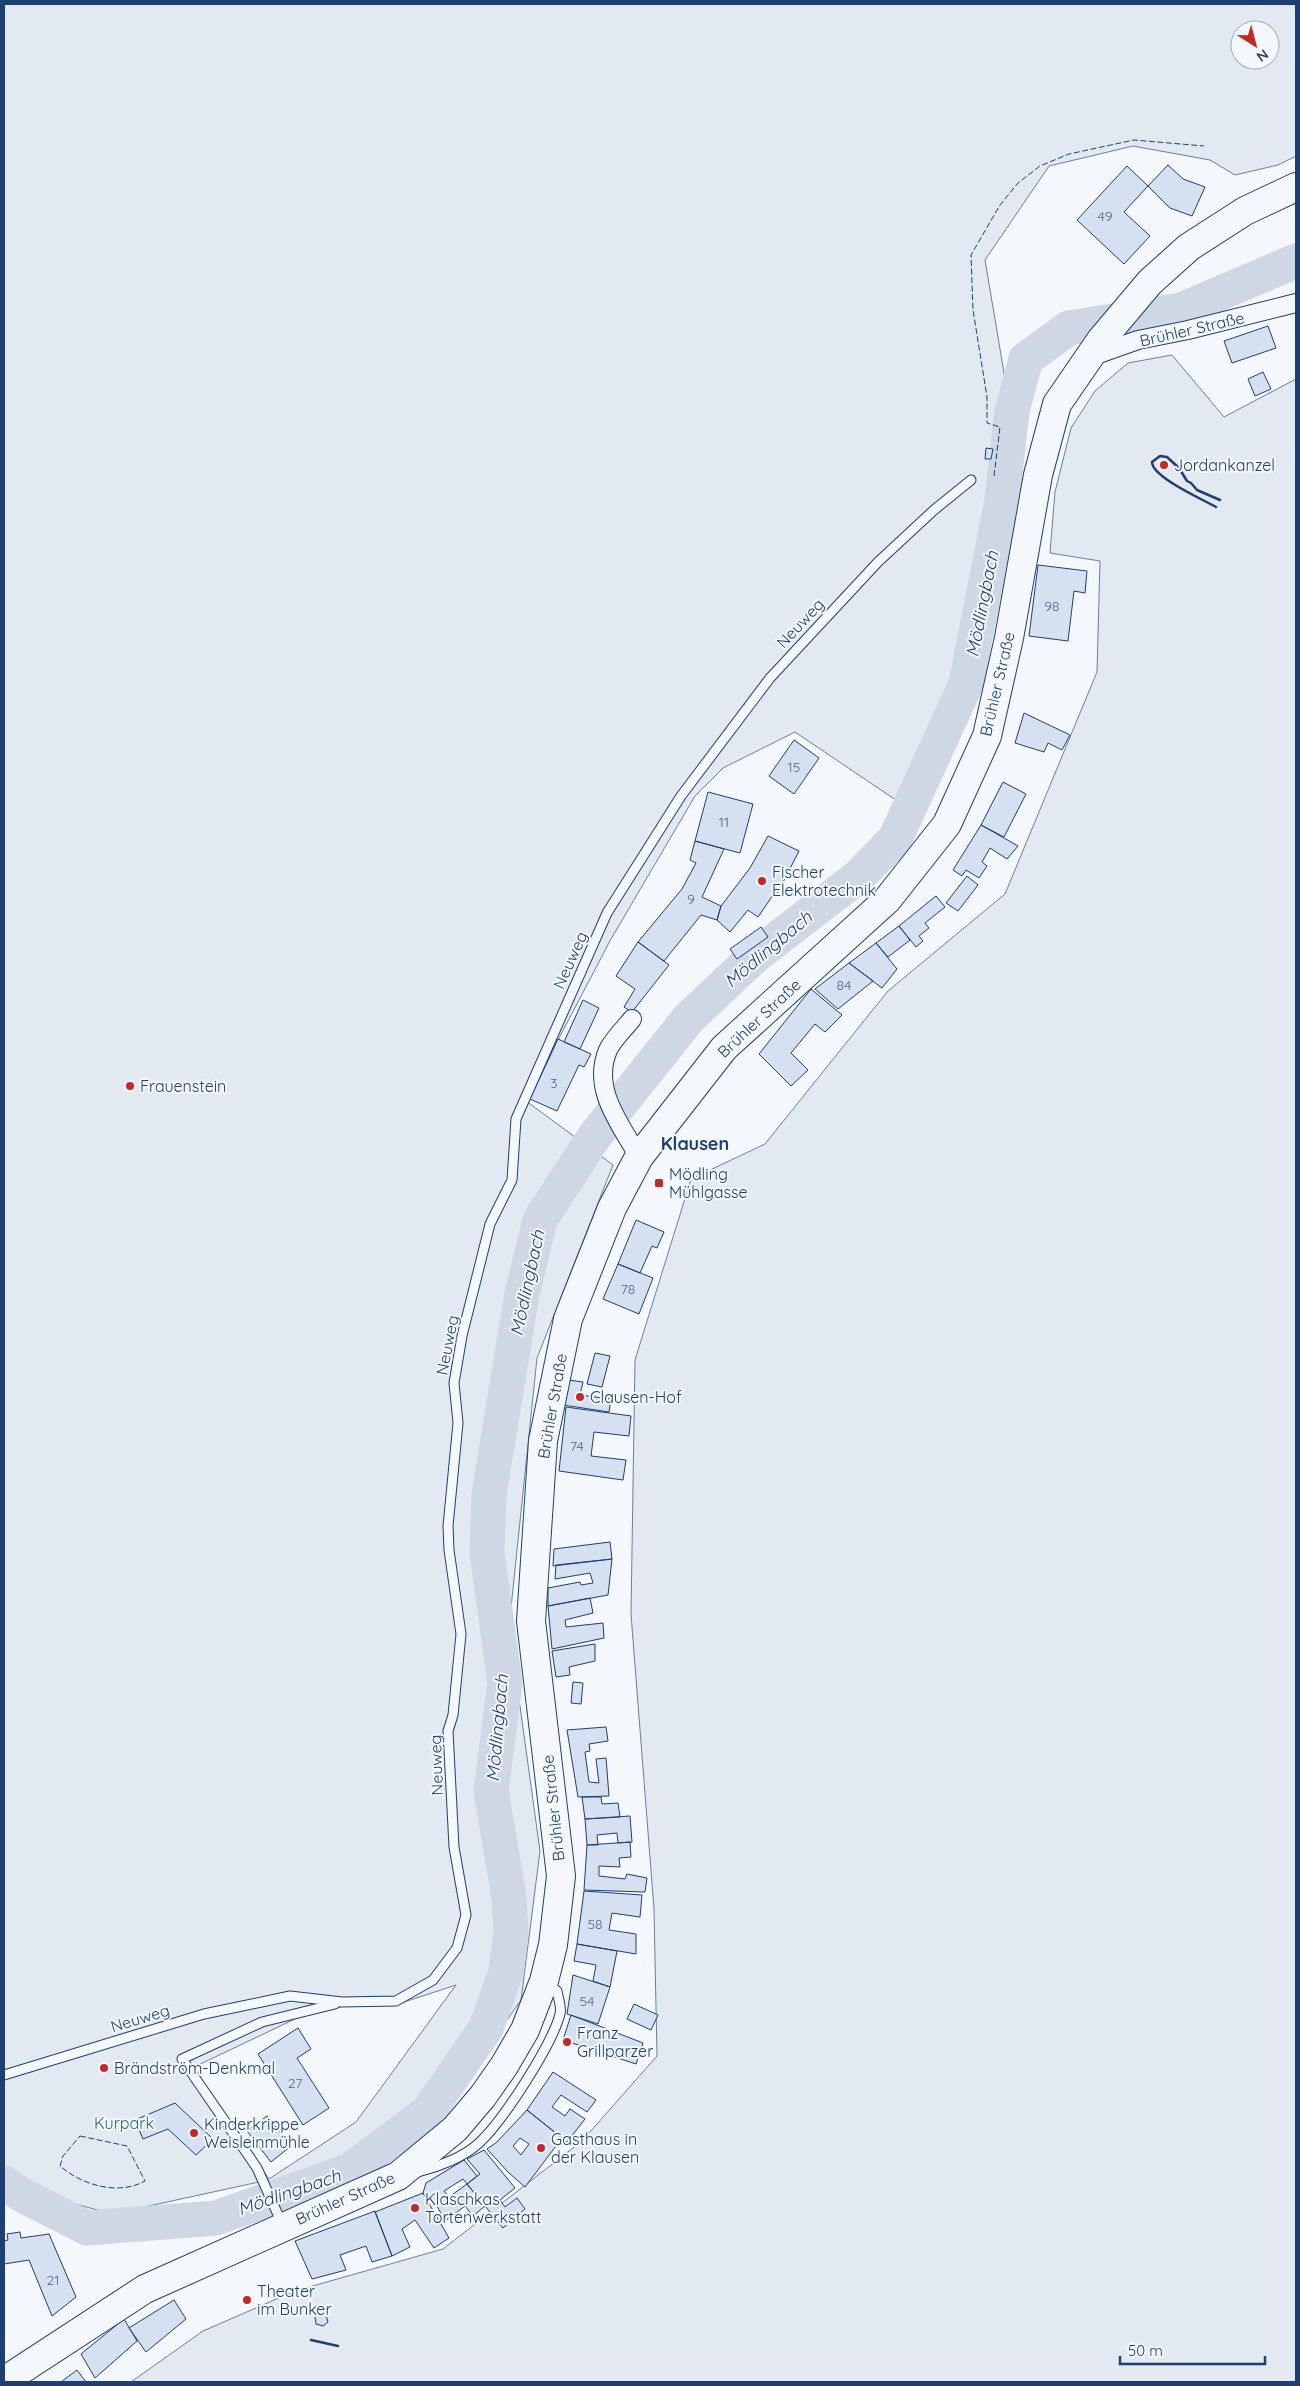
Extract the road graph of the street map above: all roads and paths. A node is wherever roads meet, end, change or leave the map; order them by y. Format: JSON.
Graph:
{"nodes":[{"id":1,"x":1296,"y":187,"type":"edge"},
{"id":2,"x":1296,"y":303,"type":"edge"},
{"id":3,"x":1095,"y":349,"type":"junction"},
{"id":4,"x":971,"y":480,"type":"dead end"},
{"id":5,"x":632,"y":1019,"type":"dead end"},
{"id":6,"x":639,"y":1157,"type":"junction"},
{"id":7,"x":342,"y":2002,"type":"junction"},
{"id":8,"x":4,"y":2075,"type":"edge"},
{"id":9,"x":279,"y":2216,"type":"dead end"},
{"id":10,"x":4,"y":2381,"type":"edge"}],
"edges":[{"from":1,"to":3,"type":"main road","name":"Brühler Straße"},
{"from":2,"to":3,"type":"street","name":"Brühler Straße"},
{"from":3,"to":6,"type":"main road","name":"Brühler Straße"},
{"from":4,"to":7,"type":"lane","name":"Neuweg"},
{"from":5,"to":6,"type":"street"},
{"from":6,"to":10,"type":"main road","name":"Brühler Straße"},
{"from":7,"to":8,"type":"lane","name":"Neuweg"},
{"from":7,"to":9,"type":"lane"}]}
